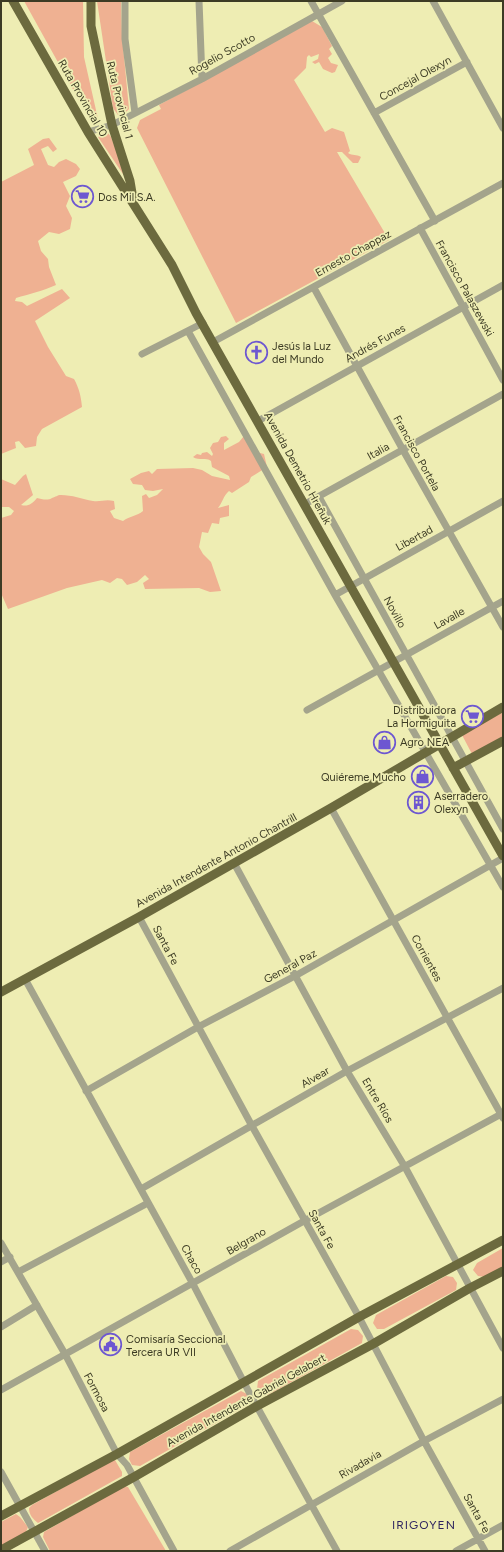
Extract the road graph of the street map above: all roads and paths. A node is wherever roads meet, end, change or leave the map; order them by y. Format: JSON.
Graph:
{"nodes":[{"id":1,"x":13,"y":1,"type":"edge"},
{"id":2,"x":91,"y":1,"type":"edge"},
{"id":3,"x":124,"y":1,"type":"edge"},
{"id":4,"x":199,"y":1,"type":"edge"},
{"id":5,"x":311,"y":1,"type":"edge"},
{"id":6,"x":342,"y":1,"type":"edge"},
{"id":7,"x":433,"y":1,"type":"edge"},
{"id":8,"x":318,"y":13,"type":"junction"},
{"id":9,"x":466,"y":62,"type":"junction"},
{"id":10,"x":202,"y":78,"type":"junction"},
{"id":11,"x":135,"y":113,"type":"junction"},
{"id":12,"x":374,"y":113,"type":"junction"},
{"id":13,"x":112,"y":125,"type":"junction"},
{"id":14,"x":503,"y":128,"type":"edge"},
{"id":15,"x":88,"y":132,"type":"junction"},
{"id":16,"x":503,"y":183,"type":"edge"},
{"id":17,"x":134,"y":204,"type":"junction"},
{"id":18,"x":435,"y":221,"type":"junction"},
{"id":19,"x":420,"y":228,"type":"junction"},
{"id":20,"x":503,"y":285,"type":"edge"},
{"id":21,"x":314,"y":288,"type":"junction"},
{"id":22,"x":463,"y":306,"type":"junction"},
{"id":23,"x":203,"y":323,"type":"junction"},
{"id":24,"x":188,"y":331,"type":"junction"},
{"id":25,"x":213,"y":342,"type":"junction"},
{"id":26,"x":142,"y":354,"type":"dead end"},
{"id":27,"x":356,"y":367,"type":"junction"},
{"id":28,"x":503,"y":380,"type":"edge"},
{"id":29,"x":503,"y":394,"type":"edge"},
{"id":30,"x":258,"y":421,"type":"junction"},
{"id":31,"x":403,"y":450,"type":"junction"},
{"id":32,"x":319,"y":497,"type":"junction"},
{"id":33,"x":503,"y":501,"type":"edge"},
{"id":34,"x":305,"y":504,"type":"junction"},
{"id":35,"x":448,"y":531,"type":"junction"},
{"id":36,"x":364,"y":579,"type":"junction"},
{"id":37,"x":350,"y":586,"type":"junction"},
{"id":38,"x":335,"y":595,"type":"junction"},
{"id":39,"x":503,"y":601,"type":"edge"},
{"id":40,"x":492,"y":607,"type":"junction"},
{"id":41,"x":503,"y":627,"type":"edge"},
{"id":42,"x":406,"y":655,"type":"junction"},
{"id":43,"x":393,"y":662,"type":"junction"},
{"id":44,"x":379,"y":670,"type":"junction"},
{"id":45,"x":503,"y":707,"type":"edge"},
{"id":46,"x":307,"y":710,"type":"dead end"},
{"id":47,"x":452,"y":738,"type":"junction"},
{"id":48,"x":503,"y":741,"type":"edge"},
{"id":49,"x":440,"y":745,"type":"junction"},
{"id":50,"x":426,"y":754,"type":"junction"},
{"id":51,"x":466,"y":761,"type":"junction"},
{"id":52,"x":453,"y":768,"type":"junction"},
{"id":53,"x":331,"y":808,"type":"junction"},
{"id":54,"x":503,"y":828,"type":"edge"},
{"id":55,"x":503,"y":857,"type":"edge"},
{"id":56,"x":234,"y":863,"type":"junction"},
{"id":57,"x":491,"y":865,"type":"junction"},
{"id":58,"x":503,"y":887,"type":"edge"},
{"id":59,"x":139,"y":917,"type":"junction"},
{"id":60,"x":393,"y":920,"type":"junction"},
{"id":61,"x":295,"y":976,"type":"junction"},
{"id":62,"x":25,"y":979,"type":"junction"},
{"id":63,"x":503,"y":988,"type":"edge"},
{"id":64,"x":1,"y":992,"type":"edge"},
{"id":65,"x":448,"y":1018,"type":"junction"},
{"id":66,"x":198,"y":1027,"type":"junction"},
{"id":67,"x":347,"y":1071,"type":"junction"},
{"id":68,"x":86,"y":1091,"type":"junction"},
{"id":69,"x":502,"y":1115,"type":"edge"},
{"id":70,"x":252,"y":1126,"type":"junction"},
{"id":71,"x":404,"y":1167,"type":"junction"},
{"id":72,"x":141,"y":1189,"type":"junction"},
{"id":73,"x":148,"y":1203,"type":"junction"},
{"id":74,"x":304,"y":1221,"type":"junction"},
{"id":75,"x":503,"y":1240,"type":"edge"},
{"id":76,"x":1,"y":1243,"type":"edge"},
{"id":77,"x":10,"y":1257,"type":"junction"},
{"id":78,"x":1,"y":1262,"type":"edge"},
{"id":79,"x":457,"y":1264,"type":"junction"},
{"id":80,"x":503,"y":1271,"type":"edge"},
{"id":81,"x":18,"y":1272,"type":"junction"},
{"id":82,"x":193,"y":1284,"type":"junction"},
{"id":83,"x":470,"y":1288,"type":"junction"},
{"id":84,"x":37,"y":1305,"type":"junction"},
{"id":85,"x":359,"y":1317,"type":"junction"},
{"id":86,"x":1,"y":1327,"type":"edge"},
{"id":87,"x":373,"y":1344,"type":"junction"},
{"id":88,"x":503,"y":1348,"type":"edge"},
{"id":89,"x":65,"y":1354,"type":"junction"},
{"id":90,"x":244,"y":1382,"type":"junction"},
{"id":91,"x":1,"y":1390,"type":"edge"},
{"id":92,"x":503,"y":1399,"type":"edge"},
{"id":93,"x":257,"y":1406,"type":"junction"},
{"id":94,"x":424,"y":1440,"type":"junction"},
{"id":95,"x":117,"y":1454,"type":"junction"},
{"id":96,"x":1,"y":1472,"type":"edge"},
{"id":97,"x":134,"y":1477,"type":"junction"},
{"id":98,"x":312,"y":1505,"type":"junction"},
{"id":99,"x":20,"y":1506,"type":"junction"},
{"id":100,"x":1,"y":1516,"type":"edge"},
{"id":101,"x":503,"y":1525,"type":"edge"},
{"id":102,"x":35,"y":1532,"type":"junction"},
{"id":103,"x":478,"y":1539,"type":"junction"},
{"id":104,"x":1,"y":1550,"type":"edge"},
{"id":105,"x":45,"y":1551,"type":"edge"},
{"id":106,"x":174,"y":1551,"type":"edge"},
{"id":107,"x":230,"y":1551,"type":"edge"},
{"id":108,"x":338,"y":1551,"type":"edge"},
{"id":109,"x":456,"y":1551,"type":"edge"},
{"id":110,"x":485,"y":1551,"type":"edge"}],
"edges":[{"from":1,"to":15,"type":"main road","name":"Ruta Provincial 10"},
{"from":2,"to":13,"type":"main road","name":"Ruta Provincial 1"},
{"from":3,"to":11,"type":"street"},
{"from":4,"to":10,"type":"street"},
{"from":5,"to":8,"type":"street"},
{"from":6,"to":8,"type":"street","name":"Rogelio Scotto"},
{"from":7,"to":9,"type":"street"},
{"from":8,"to":10,"type":"street","name":"Rogelio Scotto"},
{"from":8,"to":12,"type":"street"},
{"from":9,"to":12,"type":"street","name":"Concejal Olexyn"},
{"from":9,"to":14,"type":"street"},
{"from":10,"to":11,"type":"street","name":"Rogelio Scotto"},
{"from":11,"to":13,"type":"street","name":"Rogelio Scotto"},
{"from":12,"to":18,"type":"street"},
{"from":13,"to":15,"type":"street","name":"Rogelio Scotto"},
{"from":13,"to":17,"type":"main road","name":"Ruta Provincial 1"},
{"from":15,"to":17,"type":"main road","name":"Ruta Provincial 10"},
{"from":16,"to":18,"type":"street","name":"Ernesto Chappaz"},
{"from":17,"to":23,"type":"main road","name":"Avenida Demetrio Hreñuk"},
{"from":18,"to":19,"type":"street","name":"Ernesto Chappaz"},
{"from":19,"to":21,"type":"street","name":"Ernesto Chappaz"},
{"from":19,"to":22,"type":"street","name":"Francisco Palaszewski"},
{"from":20,"to":22,"type":"street","name":"Andrés Funes"},
{"from":21,"to":25,"type":"street","name":"Ernesto Chappaz"},
{"from":21,"to":27,"type":"street","name":"Francisco Portela"},
{"from":22,"to":27,"type":"street","name":"Andrés Funes"},
{"from":22,"to":28,"type":"street","name":"Francisco Palaszewski"},
{"from":23,"to":24,"type":"street"},
{"from":23,"to":25,"type":"main road","name":"Avenida Demetrio Hreñuk"},
{"from":24,"to":26,"type":"street"},
{"from":24,"to":38,"type":"street"},
{"from":25,"to":30,"type":"main road","name":"Avenida Demetrio Hreñuk"},
{"from":27,"to":30,"type":"street","name":"Andrés Funes"},
{"from":27,"to":31,"type":"street","name":"Francisco Portela"},
{"from":29,"to":31,"type":"street","name":"Italia"},
{"from":30,"to":34,"type":"main road","name":"Avenida Demetrio Hreñuk"},
{"from":31,"to":32,"type":"street","name":"Italia"},
{"from":31,"to":35,"type":"street","name":"Francisco Portela"},
{"from":32,"to":34,"type":"street","name":"Italia"},
{"from":32,"to":36,"type":"street","name":"Novillo"},
{"from":33,"to":35,"type":"street","name":"Libertad"},
{"from":34,"to":37,"type":"main road","name":"Avenida Demetrio Hreñuk"},
{"from":35,"to":36,"type":"street","name":"Libertad"},
{"from":35,"to":40,"type":"street","name":"Francisco Portela"},
{"from":36,"to":37,"type":"street","name":"Libertad"},
{"from":36,"to":42,"type":"street","name":"Novillo"},
{"from":37,"to":38,"type":"street","name":"Libertad"},
{"from":37,"to":43,"type":"main road","name":"Avenida Demetrio Hreñuk"},
{"from":38,"to":44,"type":"street"},
{"from":39,"to":40,"type":"street","name":"Lavalle"},
{"from":40,"to":41,"type":"street","name":"Francisco Portela"},
{"from":40,"to":42,"type":"street","name":"Lavalle"},
{"from":42,"to":43,"type":"street","name":"Lavalle"},
{"from":42,"to":47,"type":"street","name":"Novillo"},
{"from":43,"to":44,"type":"street","name":"Lavalle"},
{"from":43,"to":49,"type":"main road","name":"Avenida Demetrio Hreñuk"},
{"from":44,"to":46,"type":"street","name":"Lavalle"},
{"from":44,"to":50,"type":"street"},
{"from":45,"to":47,"type":"main road","name":"Avenida Intendente Antonio Chantrill"},
{"from":47,"to":49,"type":"main road","name":"Avenida Intendente Antonio Chantrill"},
{"from":47,"to":51,"type":"street","name":"Novillo"},
{"from":48,"to":51,"type":"main road"},
{"from":49,"to":50,"type":"main road","name":"Avenida Intendente Antonio Chantrill"},
{"from":49,"to":52,"type":"main road","name":"Avenida Demetrio Hreñuk"},
{"from":50,"to":53,"type":"main road","name":"Avenida Intendente Antonio Chantrill"},
{"from":50,"to":57,"type":"street"},
{"from":51,"to":52,"type":"main road"},
{"from":51,"to":54,"type":"street","name":"Novillo"},
{"from":52,"to":55,"type":"main road","name":"Avenida Demetrio Hreñuk"},
{"from":53,"to":56,"type":"main road","name":"Avenida Intendente Antonio Chantrill"},
{"from":53,"to":60,"type":"street","name":"Corrientes"},
{"from":55,"to":57,"type":"street","name":"General Paz"},
{"from":56,"to":59,"type":"main road","name":"Avenida Intendente Antonio Chantrill"},
{"from":56,"to":61,"type":"street","name":"Entre Ríos"},
{"from":57,"to":58,"type":"street"},
{"from":57,"to":60,"type":"street","name":"General Paz"},
{"from":59,"to":62,"type":"main road","name":"Avenida Intendente Antonio Chantrill"},
{"from":59,"to":66,"type":"street","name":"Santa Fe"},
{"from":60,"to":61,"type":"street","name":"General Paz"},
{"from":60,"to":65,"type":"street","name":"Corrientes"},
{"from":61,"to":66,"type":"street","name":"General Paz"},
{"from":61,"to":67,"type":"street","name":"Entre Ríos"},
{"from":62,"to":64,"type":"main road","name":"Avenida Intendente Antonio Chantrill"},
{"from":62,"to":68,"type":"street","name":"Chaco"},
{"from":63,"to":65,"type":"street","name":"Alvear"},
{"from":65,"to":67,"type":"street","name":"Alvear"},
{"from":65,"to":69,"type":"street","name":"Corrientes"},
{"from":66,"to":68,"type":"street","name":"General Paz"},
{"from":66,"to":70,"type":"street","name":"Santa Fe"},
{"from":67,"to":70,"type":"street","name":"Alvear"},
{"from":67,"to":71,"type":"street","name":"Entre Ríos"},
{"from":68,"to":72,"type":"street","name":"Chaco"},
{"from":69,"to":71,"type":"street","name":"Belgrano"},
{"from":70,"to":72,"type":"street","name":"Alvear"},
{"from":70,"to":74,"type":"street","name":"Santa Fe"},
{"from":71,"to":74,"type":"street","name":"Belgrano"},
{"from":71,"to":79,"type":"street","name":"Entre Ríos"},
{"from":72,"to":73,"type":"street","name":"Chaco"},
{"from":73,"to":81,"type":"street"},
{"from":73,"to":82,"type":"street","name":"Chaco"},
{"from":74,"to":82,"type":"street","name":"Belgrano"},
{"from":74,"to":85,"type":"street","name":"Santa Fe"},
{"from":75,"to":79,"type":"main road","name":"Avenida Intendente Gabriel Gelabert"},
{"from":76,"to":77,"type":"street","name":"Formosa"},
{"from":77,"to":78,"type":"street"},
{"from":77,"to":81,"type":"street","name":"Formosa"},
{"from":79,"to":83,"type":"street","name":"Entre Ríos"},
{"from":79,"to":85,"type":"main road","name":"Avenida Intendente Gabriel Gelabert"},
{"from":80,"to":83,"type":"main road","name":"Avenida Intendente Gabriel Gelabert"},
{"from":81,"to":84,"type":"street","name":"Formosa"},
{"from":82,"to":89,"type":"street","name":"Belgrano"},
{"from":82,"to":90,"type":"street","name":"Chaco"},
{"from":83,"to":87,"type":"main road","name":"Avenida Intendente Gabriel Gelabert"},
{"from":83,"to":88,"type":"street","name":"Entre Ríos"},
{"from":84,"to":86,"type":"street"},
{"from":84,"to":89,"type":"street","name":"Formosa"},
{"from":85,"to":87,"type":"street","name":"Santa Fe"},
{"from":85,"to":90,"type":"main road","name":"Avenida Intendente Gabriel Gelabert"},
{"from":87,"to":93,"type":"main road","name":"Avenida Intendente Gabriel Gelabert"},
{"from":87,"to":94,"type":"street","name":"Santa Fe"},
{"from":89,"to":91,"type":"street","name":"Belgrano"},
{"from":89,"to":95,"type":"street","name":"Formosa"},
{"from":90,"to":93,"type":"street","name":"Chaco"},
{"from":90,"to":95,"type":"main road","name":"Avenida Intendente Gabriel Gelabert"},
{"from":92,"to":94,"type":"street","name":"Rivadavia"},
{"from":93,"to":97,"type":"main road","name":"Avenida Intendente Gabriel Gelabert"},
{"from":93,"to":98,"type":"street","name":"Chaco"},
{"from":94,"to":98,"type":"street","name":"Rivadavia"},
{"from":94,"to":103,"type":"street","name":"Santa Fe"},
{"from":95,"to":97,"type":"street","name":"Formosa"},
{"from":95,"to":99,"type":"main road","name":"Avenida Intendente Gabriel Gelabert"},
{"from":96,"to":99,"type":"street"},
{"from":97,"to":102,"type":"main road","name":"Avenida Intendente Gabriel Gelabert"},
{"from":97,"to":106,"type":"street","name":"Formosa"},
{"from":98,"to":107,"type":"street","name":"Rivadavia"},
{"from":98,"to":108,"type":"street","name":"Chaco"},
{"from":99,"to":100,"type":"main road","name":"Avenida Intendente Gabriel Gelabert"},
{"from":99,"to":102,"type":"street"},
{"from":101,"to":103,"type":"street"},
{"from":102,"to":104,"type":"main road","name":"Avenida Intendente Gabriel Gelabert"},
{"from":102,"to":105,"type":"street"},
{"from":103,"to":109,"type":"street"},
{"from":103,"to":110,"type":"street","name":"Santa Fe"}]}
